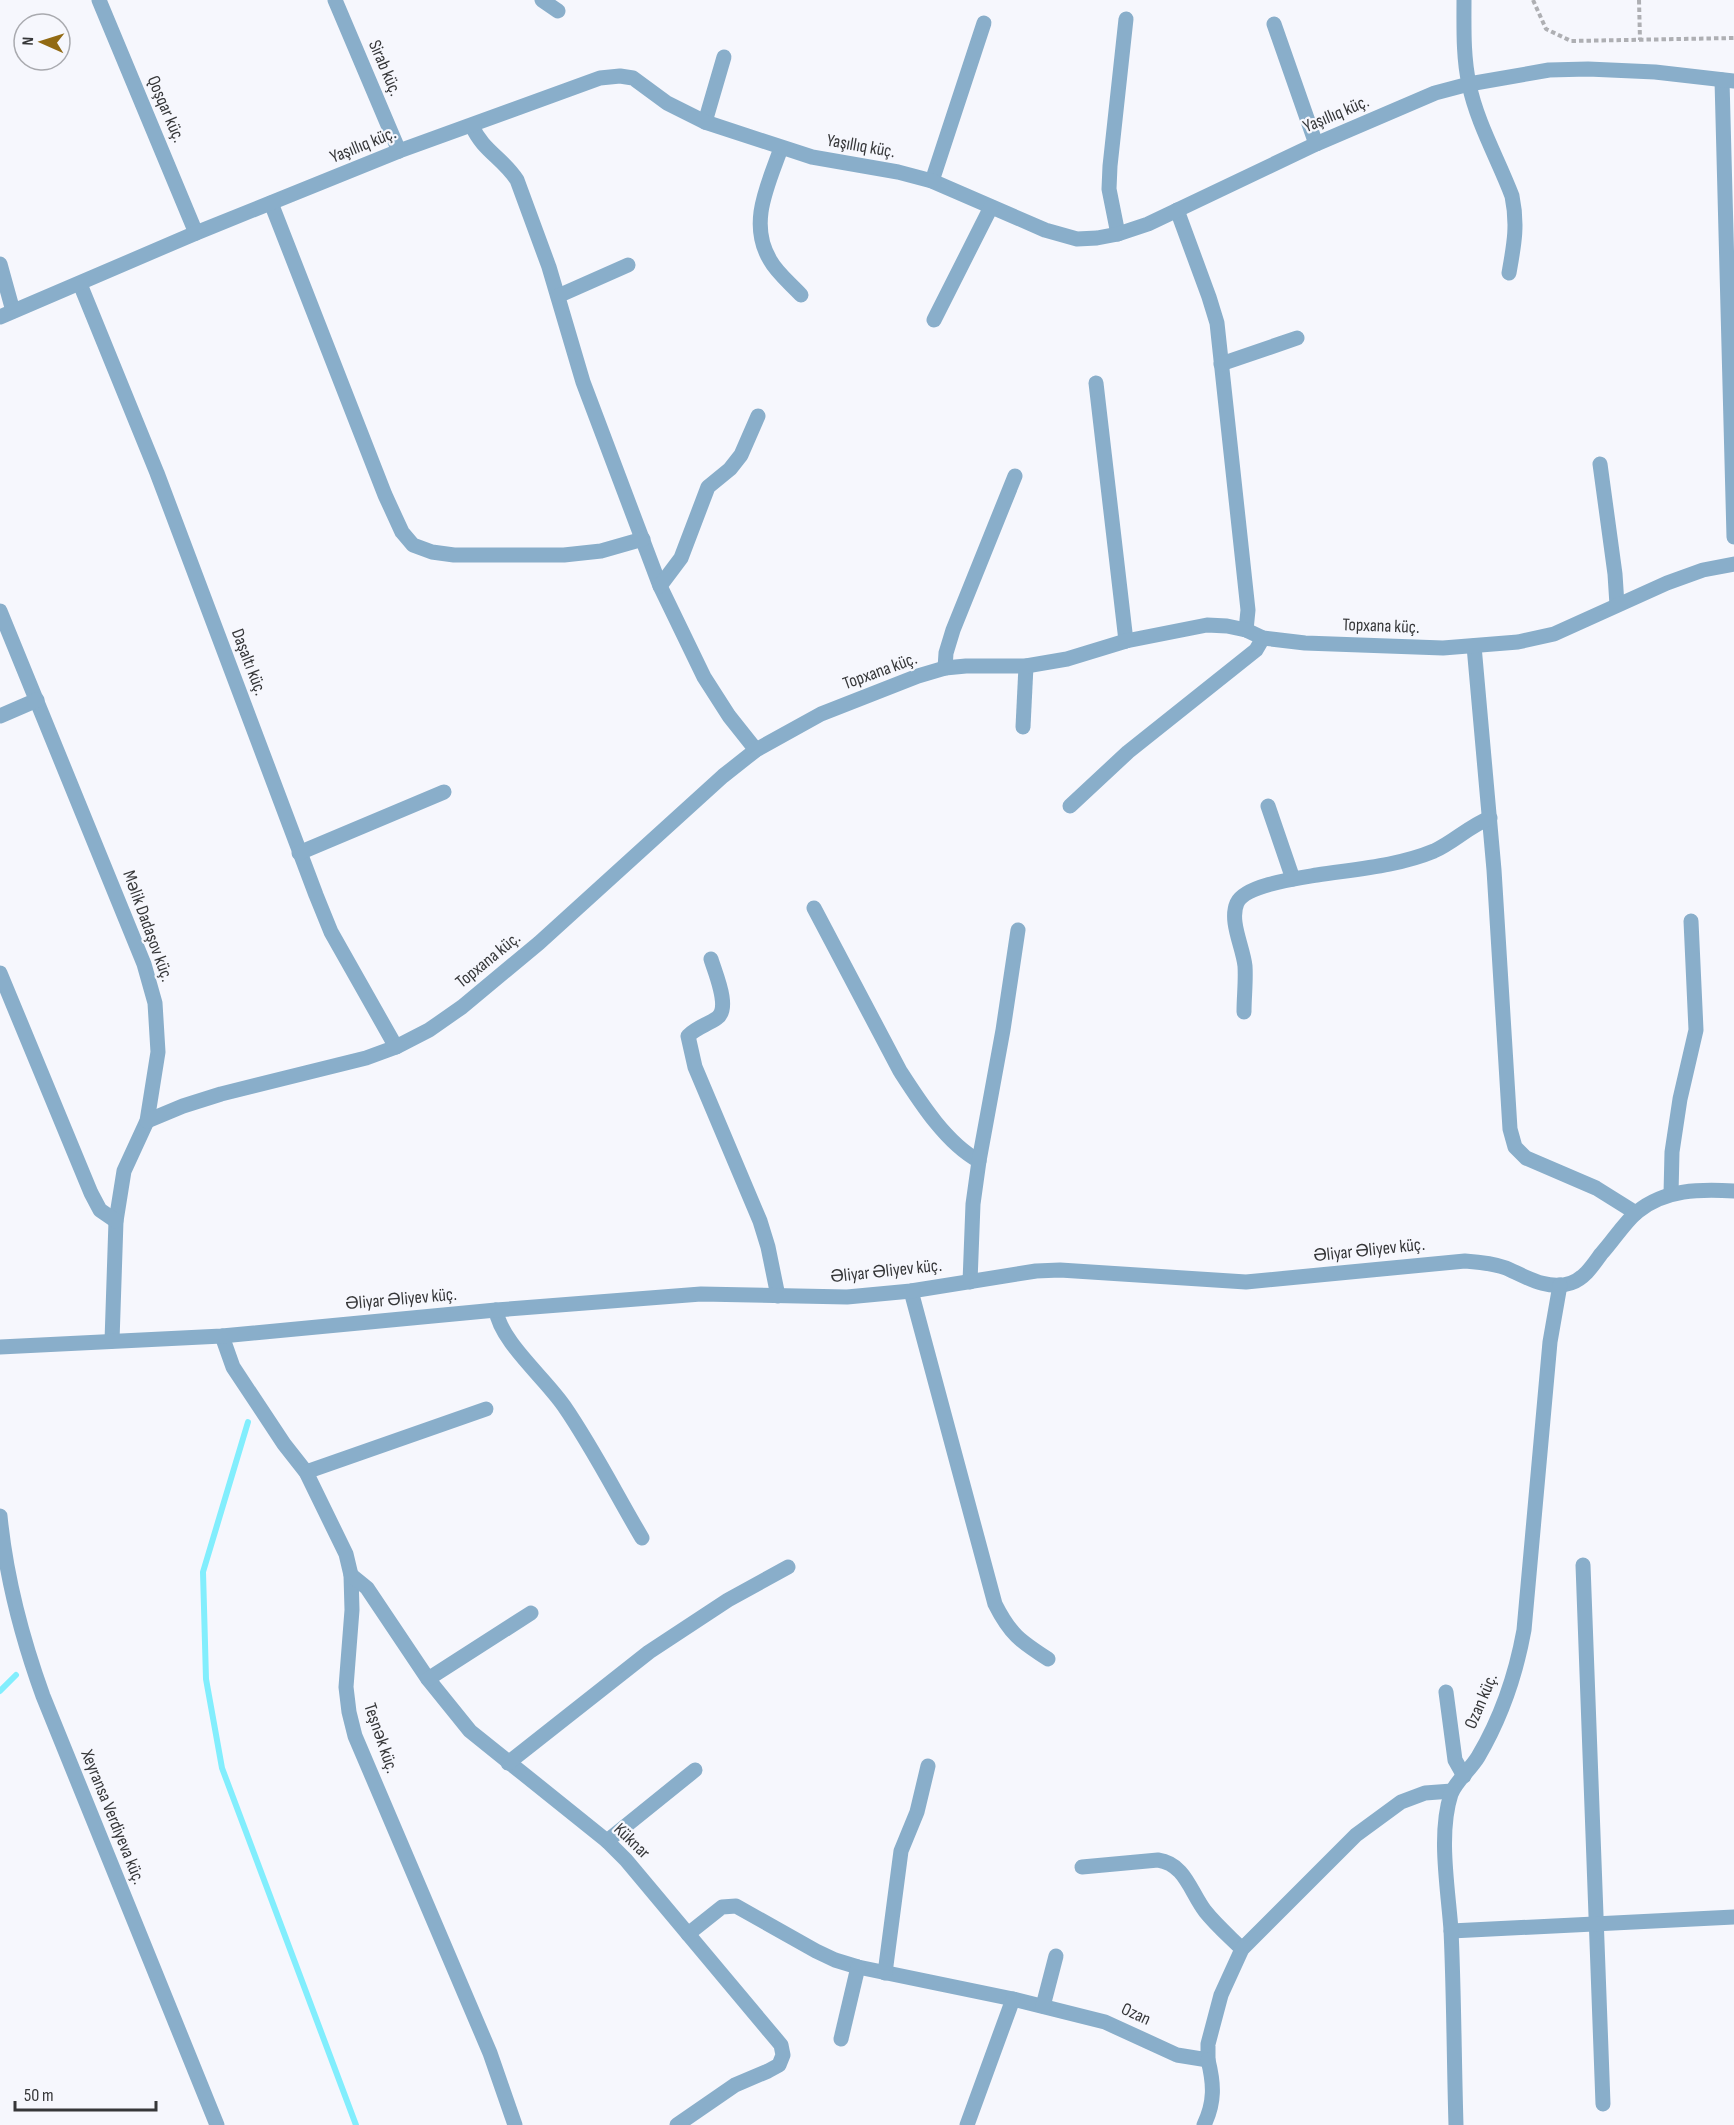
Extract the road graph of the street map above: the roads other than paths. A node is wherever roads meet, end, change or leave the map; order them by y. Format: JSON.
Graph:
{"nodes":[{"id":1,"x":99,"y":0,"type":"edge"},
{"id":2,"x":335,"y":0,"type":"edge"},
{"id":3,"x":542,"y":0,"type":"edge"},
{"id":4,"x":1464,"y":0,"type":"edge"},
{"id":5,"x":558,"y":11,"type":"dead end"},
{"id":6,"x":1125,"y":19,"type":"dead end"},
{"id":7,"x":984,"y":23,"type":"dead end"},
{"id":8,"x":1274,"y":24,"type":"dead end"},
{"id":9,"x":724,"y":57,"type":"dead end"},
{"id":10,"x":1728,"y":81,"type":"edge"},
{"id":11,"x":1469,"y":84,"type":"junction"},
{"id":12,"x":705,"y":122,"type":"junction"},
{"id":13,"x":472,"y":126,"type":"junction"},
{"id":14,"x":1316,"y":144,"type":"junction"},
{"id":15,"x":781,"y":148,"type":"junction"},
{"id":16,"x":399,"y":151,"type":"junction"},
{"id":17,"x":932,"y":181,"type":"junction"},
{"id":18,"x":271,"y":203,"type":"junction"},
{"id":19,"x":991,"y":207,"type":"junction"},
{"id":20,"x":1177,"y":210,"type":"junction"},
{"id":21,"x":196,"y":233,"type":"junction"},
{"id":22,"x":1118,"y":234,"type":"junction"},
{"id":23,"x":0,"y":264,"type":"edge"},
{"id":24,"x":628,"y":265,"type":"dead end"},
{"id":25,"x":1509,"y":273,"type":"dead end"},
{"id":26,"x":80,"y":284,"type":"junction"},
{"id":27,"x":801,"y":295,"type":"dead end"},
{"id":28,"x":558,"y":296,"type":"junction"},
{"id":29,"x":7,"y":314,"type":"edge"},
{"id":30,"x":934,"y":320,"type":"dead end"},
{"id":31,"x":1297,"y":338,"type":"dead end"},
{"id":32,"x":1221,"y":364,"type":"junction"},
{"id":33,"x":1096,"y":383,"type":"dead end"},
{"id":34,"x":758,"y":416,"type":"dead end"},
{"id":35,"x":1600,"y":464,"type":"dead end"},
{"id":36,"x":1016,"y":476,"type":"dead end"},
{"id":37,"x":1734,"y":537,"type":"edge"},
{"id":38,"x":643,"y":538,"type":"junction"},
{"id":39,"x":1734,"y":564,"type":"edge"},
{"id":40,"x":660,"y":586,"type":"junction"},
{"id":41,"x":1617,"y":605,"type":"junction"},
{"id":42,"x":0,"y":611,"type":"edge"},
{"id":43,"x":1246,"y":630,"type":"junction"},
{"id":44,"x":1263,"y":638,"type":"junction"},
{"id":45,"x":1126,"y":640,"type":"junction"},
{"id":46,"x":1474,"y":646,"type":"junction"},
{"id":47,"x":1026,"y":666,"type":"junction"},
{"id":48,"x":945,"y":668,"type":"junction"},
{"id":49,"x":37,"y":700,"type":"junction"},
{"id":50,"x":0,"y":716,"type":"edge"},
{"id":51,"x":1023,"y":727,"type":"dead end"},
{"id":52,"x":756,"y":750,"type":"junction"},
{"id":53,"x":444,"y":792,"type":"dead end"},
{"id":54,"x":1070,"y":806,"type":"dead end"},
{"id":55,"x":1268,"y":806,"type":"dead end"},
{"id":56,"x":1490,"y":818,"type":"junction"},
{"id":57,"x":299,"y":853,"type":"junction"},
{"id":58,"x":1293,"y":879,"type":"junction"},
{"id":59,"x":814,"y":908,"type":"dead end"},
{"id":60,"x":1691,"y":921,"type":"dead end"},
{"id":61,"x":1018,"y":930,"type":"dead end"},
{"id":62,"x":711,"y":959,"type":"dead end"},
{"id":63,"x":0,"y":973,"type":"edge"},
{"id":64,"x":1244,"y":1012,"type":"dead end"},
{"id":65,"x":396,"y":1047,"type":"junction"},
{"id":66,"x":147,"y":1121,"type":"junction"},
{"id":67,"x":979,"y":1161,"type":"junction"},
{"id":68,"x":1734,"y":1191,"type":"edge"},
{"id":69,"x":1671,"y":1194,"type":"junction"},
{"id":70,"x":1636,"y":1213,"type":"junction"},
{"id":71,"x":116,"y":1221,"type":"junction"},
{"id":72,"x":970,"y":1282,"type":"junction"},
{"id":73,"x":1560,"y":1285,"type":"junction"},
{"id":74,"x":910,"y":1291,"type":"junction"},
{"id":75,"x":778,"y":1296,"type":"junction"},
{"id":76,"x":496,"y":1310,"type":"junction"},
{"id":77,"x":222,"y":1336,"type":"junction"},
{"id":78,"x":112,"y":1341,"type":"junction"},
{"id":79,"x":0,"y":1347,"type":"edge"},
{"id":80,"x":486,"y":1409,"type":"dead end"},
{"id":81,"x":306,"y":1472,"type":"junction"},
{"id":82,"x":0,"y":1516,"type":"edge"},
{"id":83,"x":642,"y":1538,"type":"dead end"},
{"id":84,"x":1583,"y":1564,"type":"dead end"},
{"id":85,"x":788,"y":1567,"type":"dead end"},
{"id":86,"x":351,"y":1575,"type":"junction"},
{"id":87,"x":531,"y":1613,"type":"dead end"},
{"id":88,"x":1048,"y":1659,"type":"dead end"},
{"id":89,"x":428,"y":1679,"type":"junction"},
{"id":90,"x":1446,"y":1692,"type":"dead end"},
{"id":91,"x":508,"y":1763,"type":"junction"},
{"id":92,"x":928,"y":1766,"type":"dead end"},
{"id":93,"x":695,"y":1770,"type":"dead end"},
{"id":94,"x":1464,"y":1776,"type":"junction"},
{"id":95,"x":1452,"y":1791,"type":"junction"},
{"id":96,"x":606,"y":1841,"type":"junction"},
{"id":97,"x":1082,"y":1867,"type":"dead end"},
{"id":98,"x":1734,"y":1917,"type":"edge"},
{"id":99,"x":1595,"y":1924,"type":"junction"},
{"id":100,"x":1451,"y":1931,"type":"junction"},
{"id":101,"x":688,"y":1934,"type":"junction"},
{"id":102,"x":1242,"y":1949,"type":"junction"},
{"id":103,"x":1056,"y":1956,"type":"dead end"},
{"id":104,"x":858,"y":1967,"type":"junction"},
{"id":105,"x":885,"y":1973,"type":"junction"},
{"id":106,"x":1013,"y":1998,"type":"junction"},
{"id":107,"x":1043,"y":2006,"type":"junction"},
{"id":108,"x":841,"y":2039,"type":"dead end"},
{"id":109,"x":1208,"y":2060,"type":"junction"},
{"id":110,"x":1602,"y":2104,"type":"dead end"},
{"id":111,"x":217,"y":2125,"type":"edge"},
{"id":112,"x":515,"y":2125,"type":"edge"},
{"id":113,"x":677,"y":2125,"type":"edge"},
{"id":114,"x":967,"y":2125,"type":"edge"},
{"id":115,"x":1204,"y":2125,"type":"edge"},
{"id":116,"x":1456,"y":2125,"type":"edge"}],
"edges":[{"from":1,"to":21,"type":"street","name":"Qoşqar küç."},
{"from":2,"to":16,"type":"street","name":"Sirab küç."},
{"from":3,"to":5,"type":"street"},
{"from":4,"to":11,"type":"street"},
{"from":6,"to":22,"type":"street"},
{"from":7,"to":17,"type":"street"},
{"from":8,"to":14,"type":"street"},
{"from":9,"to":12,"type":"street"},
{"from":10,"to":11,"type":"street","name":"Yaşıllıq küç."},
{"from":10,"to":37,"type":"street"},
{"from":11,"to":14,"type":"street","name":"Yaşıllıq küç."},
{"from":11,"to":25,"type":"street"},
{"from":12,"to":13,"type":"street","name":"Yaşıllıq küç."},
{"from":12,"to":15,"type":"street","name":"Yaşıllıq küç."},
{"from":13,"to":16,"type":"street","name":"Yaşıllıq küç."},
{"from":13,"to":28,"type":"street"},
{"from":14,"to":20,"type":"street","name":"Yaşıllıq küç."},
{"from":15,"to":17,"type":"street","name":"Yaşıllıq küç."},
{"from":15,"to":27,"type":"street"},
{"from":16,"to":18,"type":"street","name":"Yaşıllıq küç."},
{"from":17,"to":19,"type":"street","name":"Yaşıllıq küç."},
{"from":18,"to":21,"type":"street","name":"Yaşıllıq küç."},
{"from":18,"to":38,"type":"street"},
{"from":19,"to":22,"type":"street","name":"Yaşıllıq küç."},
{"from":19,"to":30,"type":"street"},
{"from":20,"to":22,"type":"street","name":"Yaşıllıq küç."},
{"from":20,"to":32,"type":"street"},
{"from":21,"to":26,"type":"street","name":"Yaşıllıq küç."},
{"from":23,"to":29,"type":"street"},
{"from":24,"to":28,"type":"street"},
{"from":26,"to":29,"type":"street","name":"Yaşıllıq küç."},
{"from":26,"to":57,"type":"street","name":"Daşaltı küç."},
{"from":28,"to":38,"type":"street"},
{"from":31,"to":32,"type":"street"},
{"from":32,"to":43,"type":"street"},
{"from":33,"to":45,"type":"street"},
{"from":34,"to":40,"type":"street"},
{"from":35,"to":41,"type":"street"},
{"from":36,"to":48,"type":"street"},
{"from":38,"to":40,"type":"street"},
{"from":39,"to":41,"type":"street","name":"Topxana küç."},
{"from":40,"to":52,"type":"street"},
{"from":41,"to":46,"type":"street","name":"Topxana küç."},
{"from":42,"to":49,"type":"street","name":"Məlik Dadaşov küç."},
{"from":43,"to":44,"type":"street","name":"Topxana küç."},
{"from":43,"to":45,"type":"street","name":"Topxana küç."},
{"from":44,"to":46,"type":"street","name":"Topxana küç."},
{"from":44,"to":54,"type":"street"},
{"from":45,"to":47,"type":"street","name":"Topxana küç."},
{"from":46,"to":56,"type":"street"},
{"from":47,"to":48,"type":"street","name":"Topxana küç."},
{"from":47,"to":51,"type":"street"},
{"from":48,"to":52,"type":"street","name":"Topxana küç."},
{"from":49,"to":50,"type":"street"},
{"from":49,"to":66,"type":"street","name":"Məlik Dadaşov küç."},
{"from":52,"to":65,"type":"street","name":"Topxana küç."},
{"from":53,"to":57,"type":"street"},
{"from":55,"to":58,"type":"street"},
{"from":56,"to":58,"type":"street"},
{"from":56,"to":70,"type":"street"},
{"from":57,"to":65,"type":"street","name":"Daşaltı küç."},
{"from":58,"to":64,"type":"street"},
{"from":59,"to":67,"type":"street"},
{"from":60,"to":69,"type":"street"},
{"from":61,"to":67,"type":"street"},
{"from":62,"to":75,"type":"street"},
{"from":63,"to":71,"type":"street"},
{"from":65,"to":66,"type":"street","name":"Topxana küç."},
{"from":66,"to":71,"type":"street","name":"Məlik Dadaşov küç."},
{"from":67,"to":72,"type":"street"},
{"from":68,"to":69,"type":"street"},
{"from":69,"to":70,"type":"street"},
{"from":70,"to":73,"type":"street"},
{"from":71,"to":78,"type":"street","name":"Məlik Dadaşov küç."},
{"from":72,"to":73,"type":"street","name":"Əliyar Əliyev küç."},
{"from":72,"to":74,"type":"street","name":"Əliyar Əliyev küç."},
{"from":73,"to":94,"type":"street","name":"Ozan küç."},
{"from":74,"to":75,"type":"street","name":"Əliyar Əliyev küç."},
{"from":74,"to":88,"type":"street"},
{"from":75,"to":76,"type":"street","name":"Əliyar Əliyev küç."},
{"from":76,"to":77,"type":"street","name":"Əliyar Əliyev küç."},
{"from":76,"to":83,"type":"street"},
{"from":77,"to":78,"type":"street","name":"Əliyar Əliyev küç."},
{"from":77,"to":81,"type":"street","name":"Teşnək küç."},
{"from":78,"to":79,"type":"street","name":"Əliyar Əliyev küç."},
{"from":80,"to":81,"type":"street"},
{"from":81,"to":86,"type":"street","name":"Teşnək küç."},
{"from":82,"to":111,"type":"street","name":"Xeyransa Verdiyeva küç."},
{"from":84,"to":99,"type":"street"},
{"from":85,"to":91,"type":"street"},
{"from":86,"to":89,"type":"street","name":"Küknar"},
{"from":86,"to":112,"type":"street","name":"Teşnək küç."},
{"from":87,"to":89,"type":"street"},
{"from":89,"to":91,"type":"street","name":"Küknar"},
{"from":90,"to":94,"type":"street"},
{"from":91,"to":96,"type":"street","name":"Küknar"},
{"from":92,"to":105,"type":"street"},
{"from":93,"to":96,"type":"street"},
{"from":94,"to":95,"type":"street","name":"Ozan küç."},
{"from":95,"to":100,"type":"street","name":"Ozan küç."},
{"from":95,"to":102,"type":"street"},
{"from":96,"to":101,"type":"street","name":"Küknar"},
{"from":97,"to":102,"type":"street"},
{"from":98,"to":99,"type":"street"},
{"from":99,"to":100,"type":"street"},
{"from":99,"to":110,"type":"street"},
{"from":100,"to":116,"type":"street","name":"Ozan küç."},
{"from":101,"to":104,"type":"street","name":"Ozan"},
{"from":101,"to":113,"type":"street","name":"Küknar"},
{"from":102,"to":109,"type":"street"},
{"from":103,"to":107,"type":"street"},
{"from":104,"to":105,"type":"street","name":"Ozan"},
{"from":104,"to":108,"type":"street"},
{"from":105,"to":106,"type":"street","name":"Ozan"},
{"from":106,"to":107,"type":"street","name":"Ozan"},
{"from":106,"to":114,"type":"street"},
{"from":107,"to":109,"type":"street","name":"Ozan"},
{"from":109,"to":115,"type":"street"}]}
